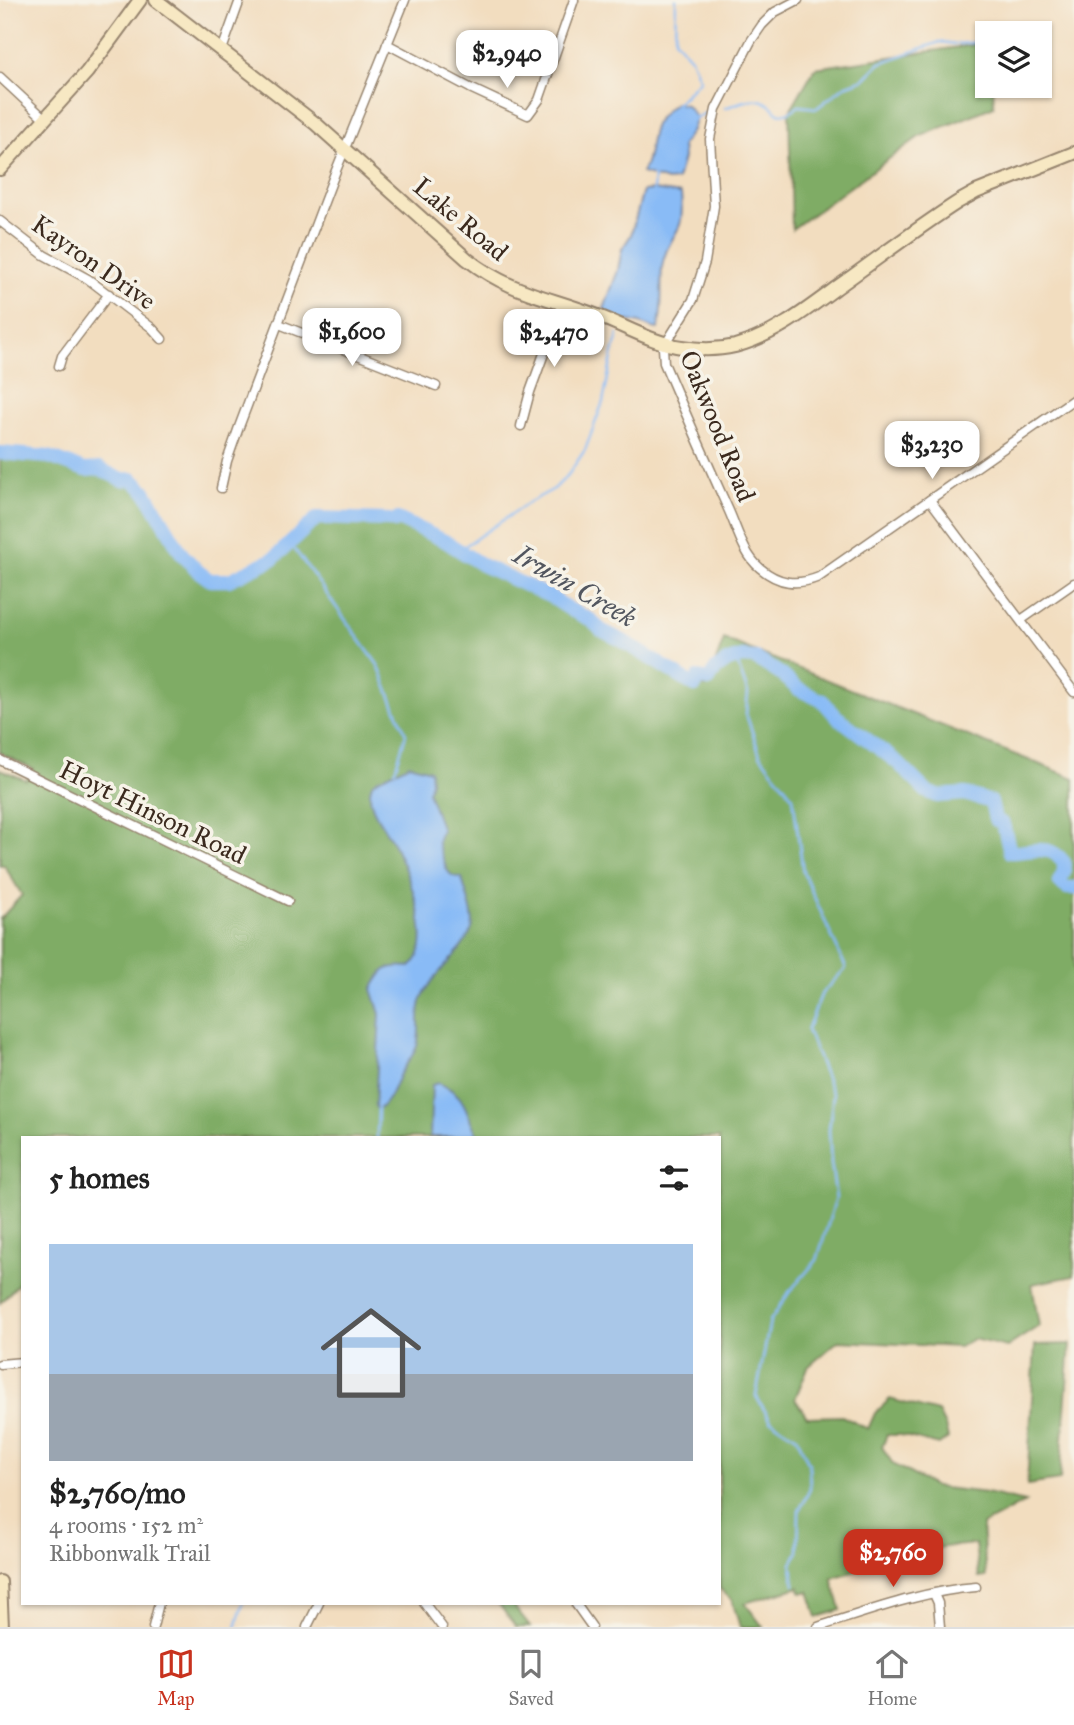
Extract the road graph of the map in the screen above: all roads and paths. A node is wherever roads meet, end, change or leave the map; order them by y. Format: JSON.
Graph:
{"nodes":[{"id":1,"x":140,"y":0,"type":"edge"},
{"id":2,"x":156,"y":0,"type":"edge"},
{"id":3,"x":240,"y":0,"type":"edge"},
{"id":4,"x":405,"y":0,"type":"edge"},
{"id":5,"x":574,"y":0,"type":"edge"},
{"id":6,"x":798,"y":0,"type":"edge"},
{"id":7,"x":387,"y":44,"type":"junction"},
{"id":8,"x":222,"y":50,"type":"junction"},
{"id":9,"x":0,"y":77,"type":"edge"},
{"id":10,"x":45,"y":119,"type":"junction"},
{"id":11,"x":345,"y":148,"type":"junction"},
{"id":12,"x":1074,"y":153,"type":"edge"},
{"id":13,"x":0,"y":169,"type":"edge"},
{"id":14,"x":0,"y":221,"type":"edge"},
{"id":15,"x":109,"y":294,"type":"junction"},
{"id":16,"x":562,"y":304,"type":"junction"},
{"id":17,"x":279,"y":324,"type":"junction"},
{"id":18,"x":162,"y":339,"type":"dead end"},
{"id":19,"x":666,"y":343,"type":"junction"},
{"id":20,"x":60,"y":366,"type":"dead end"},
{"id":21,"x":436,"y":386,"type":"dead end"},
{"id":22,"x":1074,"y":399,"type":"edge"},
{"id":23,"x":521,"y":426,"type":"dead end"},
{"id":24,"x":220,"y":488,"type":"dead end"},
{"id":25,"x":930,"y":500,"type":"junction"},
{"id":26,"x":1074,"y":583,"type":"edge"},
{"id":27,"x":1021,"y":621,"type":"junction"},
{"id":28,"x":1074,"y":692,"type":"edge"},
{"id":29,"x":0,"y":760,"type":"edge"},
{"id":30,"x":288,"y":901,"type":"dead end"},
{"id":31,"x":21,"y":1362,"type":"edge"},
{"id":32,"x":0,"y":1364,"type":"edge"},
{"id":33,"x":0,"y":1582,"type":"edge"},
{"id":34,"x":976,"y":1587,"type":"dead end"},
{"id":35,"x":934,"y":1594,"type":"junction"},
{"id":36,"x":158,"y":1605,"type":"edge"},
{"id":37,"x":318,"y":1605,"type":"edge"},
{"id":38,"x":426,"y":1605,"type":"edge"},
{"id":39,"x":576,"y":1605,"type":"edge"},
{"id":40,"x":2,"y":1627,"type":"edge"},
{"id":41,"x":153,"y":1627,"type":"edge"},
{"id":42,"x":307,"y":1627,"type":"edge"},
{"id":43,"x":442,"y":1627,"type":"edge"},
{"id":44,"x":593,"y":1627,"type":"edge"},
{"id":45,"x":818,"y":1627,"type":"edge"},
{"id":46,"x":940,"y":1627,"type":"edge"}],
"edges":[{"from":1,"to":10,"type":"street"},
{"from":2,"to":8,"type":"street","name":"Lake Road"},
{"from":3,"to":8,"type":"street"},
{"from":4,"to":7,"type":"street"},
{"from":5,"to":7,"type":"street"},
{"from":6,"to":19,"type":"street","name":"Oakwood Road"},
{"from":7,"to":11,"type":"street"},
{"from":8,"to":11,"type":"street","name":"Lake Road"},
{"from":9,"to":10,"type":"street"},
{"from":10,"to":13,"type":"street"},
{"from":11,"to":16,"type":"street","name":"Lake Road"},
{"from":11,"to":17,"type":"street"},
{"from":12,"to":19,"type":"street","name":"Lake Road"},
{"from":14,"to":15,"type":"street","name":"Kayron Drive"},
{"from":15,"to":18,"type":"street","name":"Kayron Drive"},
{"from":15,"to":20,"type":"street"},
{"from":16,"to":19,"type":"street","name":"Lake Road"},
{"from":16,"to":23,"type":"street"},
{"from":17,"to":21,"type":"street"},
{"from":17,"to":24,"type":"street"},
{"from":19,"to":25,"type":"street","name":"Oakwood Road"},
{"from":22,"to":25,"type":"street"},
{"from":25,"to":27,"type":"street"},
{"from":26,"to":27,"type":"street"},
{"from":27,"to":28,"type":"street"},
{"from":29,"to":30,"type":"street","name":"Hoyt Hinson Road"},
{"from":31,"to":32,"type":"street"},
{"from":33,"to":40,"type":"street"},
{"from":34,"to":35,"type":"street"},
{"from":35,"to":45,"type":"street"},
{"from":35,"to":46,"type":"street"},
{"from":36,"to":41,"type":"street"},
{"from":37,"to":42,"type":"street"},
{"from":38,"to":43,"type":"street"},
{"from":39,"to":44,"type":"street"}]}
